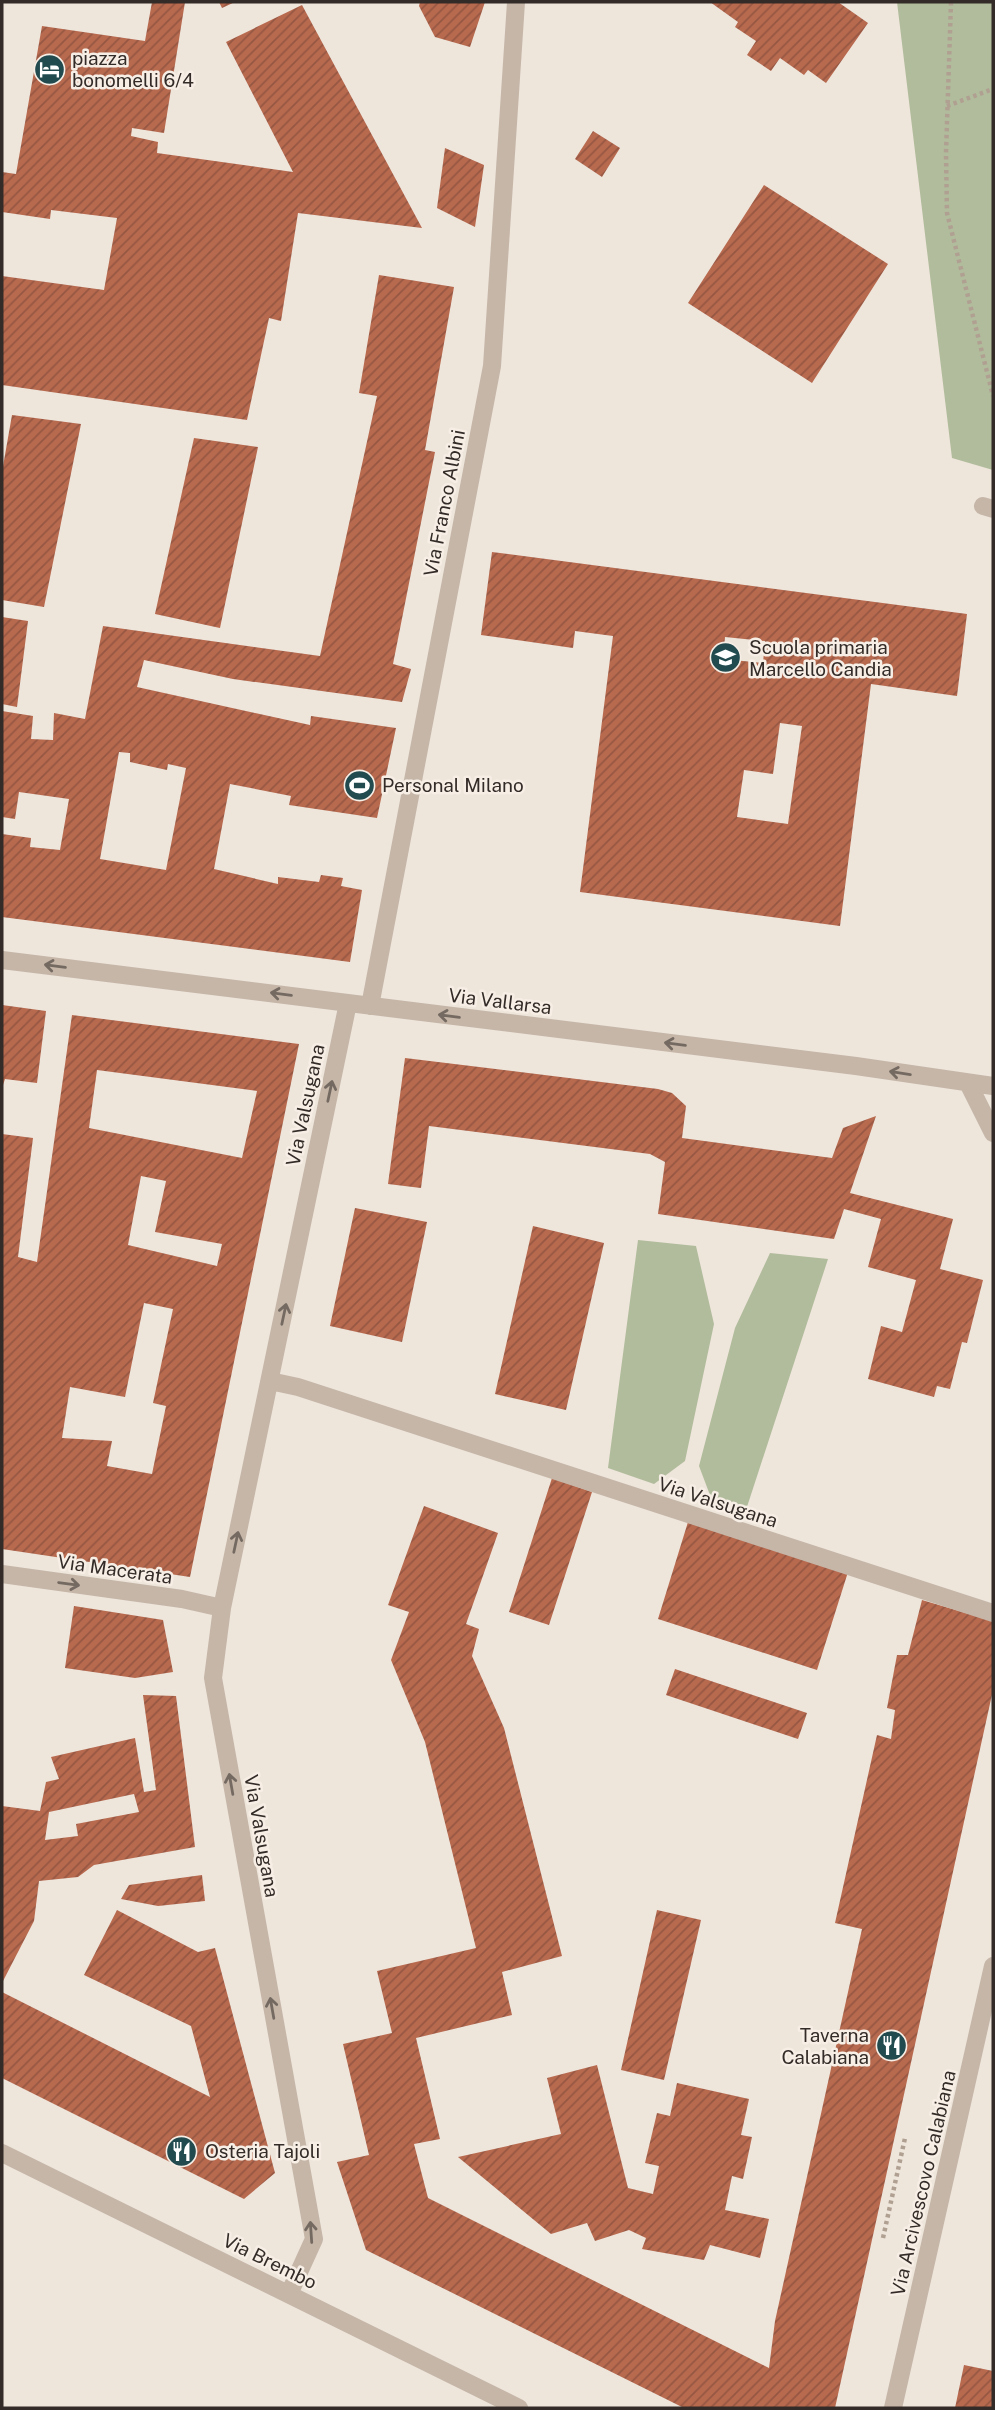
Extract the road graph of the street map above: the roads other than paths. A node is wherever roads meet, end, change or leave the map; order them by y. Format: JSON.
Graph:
{"nodes":[{"id":1,"x":516,"y":2,"type":"edge"},
{"id":2,"x":2,"y":960,"type":"edge"},
{"id":3,"x":348,"y":1003,"type":"junction"},
{"id":4,"x":370,"y":1006,"type":"junction"},
{"id":5,"x":968,"y":1083,"type":"junction"},
{"id":6,"x":993,"y":1086,"type":"edge"},
{"id":7,"x":993,"y":1133,"type":"edge"},
{"id":8,"x":270,"y":1381,"type":"junction"},
{"id":9,"x":2,"y":1574,"type":"edge"},
{"id":10,"x":222,"y":1608,"type":"junction"},
{"id":11,"x":993,"y":1614,"type":"edge"},
{"id":12,"x":993,"y":1966,"type":"edge"},
{"id":13,"x":2,"y":2153,"type":"edge"},
{"id":14,"x":289,"y":2294,"type":"junction"},
{"id":15,"x":519,"y":2408,"type":"edge"},
{"id":16,"x":894,"y":2408,"type":"edge"}],
"edges":[{"from":1,"to":4,"type":"street","name":"Via Franco Albini"},
{"from":3,"to":2,"type":"street","name":"Via Vallarsa","one_way":true},
{"from":3,"to":4,"type":"street","name":"Via Vallarsa"},
{"from":8,"to":3,"type":"street","name":"Via Valsugana","one_way":true},
{"from":5,"to":4,"type":"street","name":"Via Vallarsa","one_way":true},
{"from":5,"to":6,"type":"street","name":"Via Vallarsa"},
{"from":5,"to":7,"type":"street"},
{"from":10,"to":8,"type":"street","name":"Via Valsugana","one_way":true},
{"from":8,"to":11,"type":"street","name":"Via Valsugana"},
{"from":9,"to":10,"type":"street","name":"Via Macerata","one_way":true},
{"from":14,"to":10,"type":"street","name":"Via Valsugana","one_way":true},
{"from":12,"to":16,"type":"street","name":"Via Arcivescovo Calabiana"},
{"from":13,"to":14,"type":"street","name":"Via Brembo"},
{"from":14,"to":15,"type":"street","name":"Via Brembo"}]}
